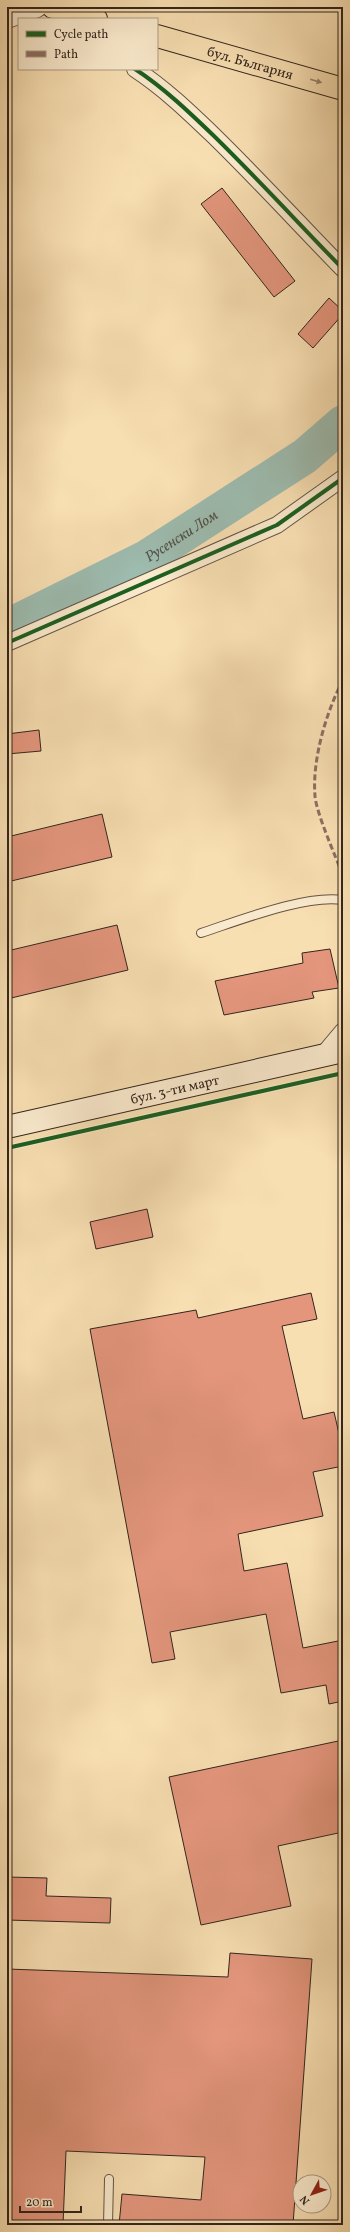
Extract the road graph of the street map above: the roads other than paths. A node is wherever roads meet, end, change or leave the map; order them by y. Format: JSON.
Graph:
{"nodes":[{"id":1,"x":37,"y":7,"type":"edge"},
{"id":2,"x":53,"y":7,"type":"edge"},
{"id":3,"x":92,"y":18,"type":"edge"},
{"id":4,"x":7,"y":19,"type":"edge"},
{"id":5,"x":18,"y":21,"type":"edge"},
{"id":6,"x":158,"y":36,"type":"edge"},
{"id":7,"x":136,"y":70,"type":"edge"},
{"id":8,"x":343,"y":89,"type":"edge"},
{"id":9,"x":343,"y":269,"type":"edge"},
{"id":10,"x":343,"y":478,"type":"edge"},
{"id":11,"x":7,"y":643,"type":"edge"},
{"id":12,"x":343,"y":900,"type":"edge"},
{"id":13,"x":201,"y":934,"type":"dead end"},
{"id":14,"x":343,"y":1032,"type":"edge"},
{"id":15,"x":333,"y":1054,"type":"edge"},
{"id":16,"x":7,"y":1127,"type":"edge"},
{"id":17,"x":109,"y":2179,"type":"dead end"},
{"id":18,"x":108,"y":2225,"type":"edge"}],
"edges":[{"from":1,"to":4,"type":"street"},
{"from":2,"to":3,"type":"highway"},
{"from":4,"to":5,"type":"street"},
{"from":6,"to":8,"type":"highway","name":"бул. България","one_way":true},
{"from":7,"to":9,"type":"street"},
{"from":10,"to":11,"type":"street"},
{"from":12,"to":13,"type":"lane"},
{"from":14,"to":15,"type":"street"},
{"from":15,"to":16,"type":"main road","name":"бул. 3-ти март"},
{"from":17,"to":18,"type":"lane"}]}
